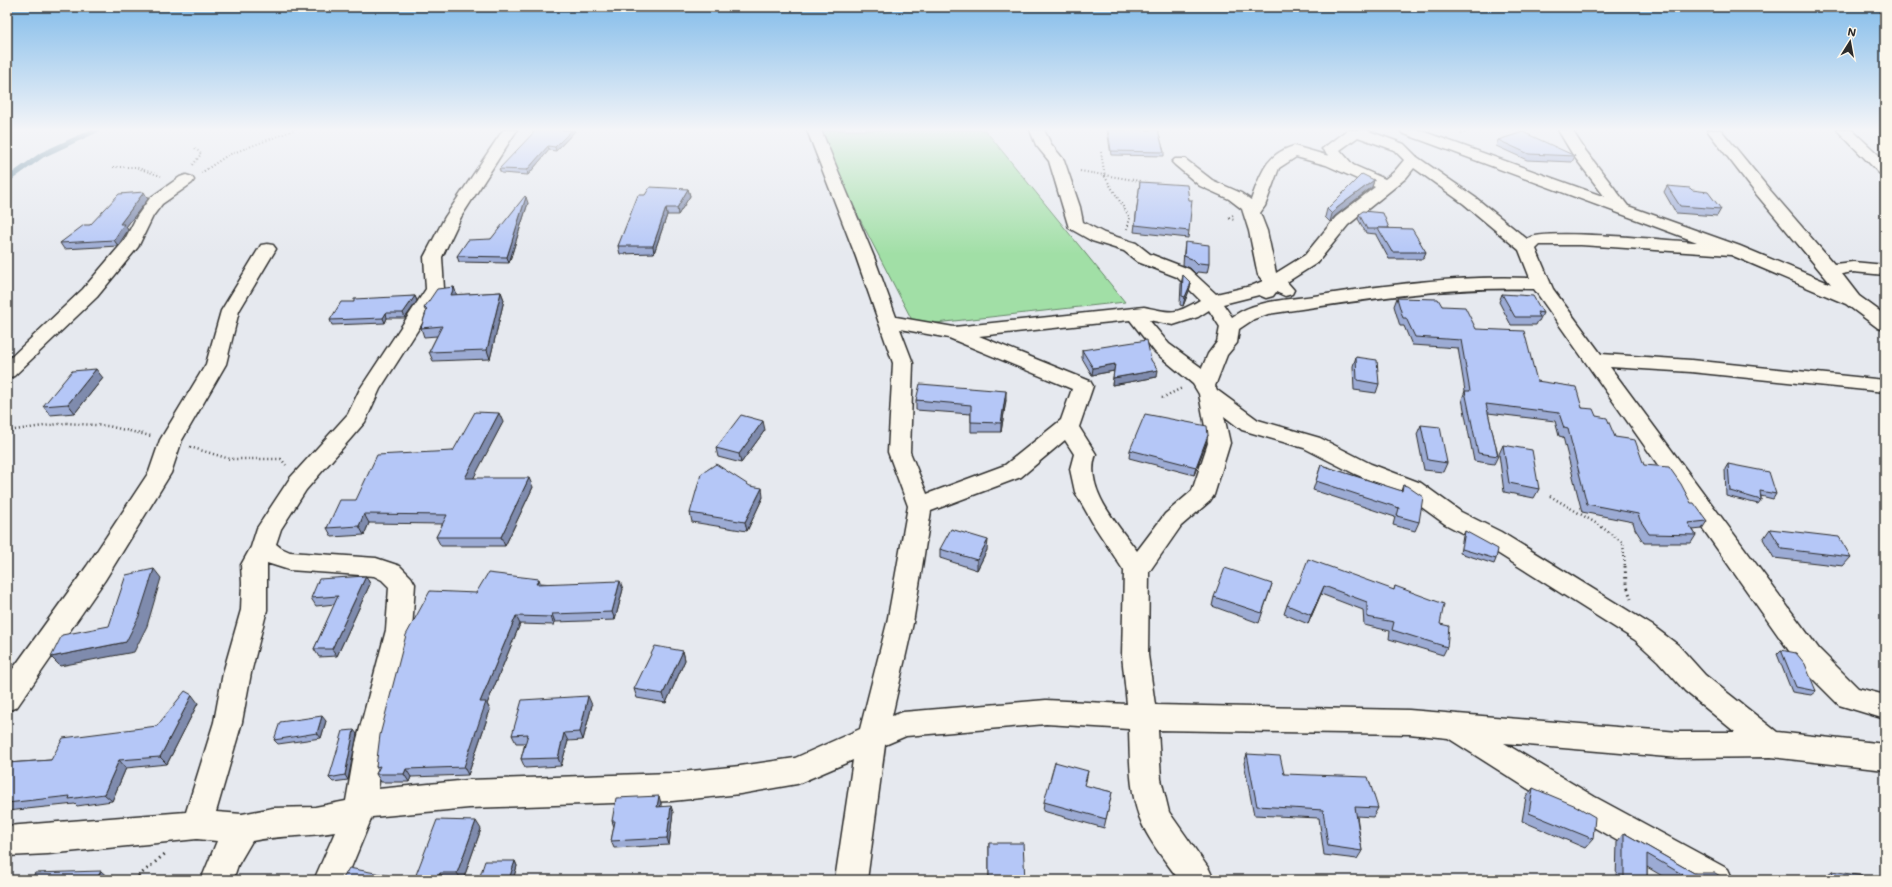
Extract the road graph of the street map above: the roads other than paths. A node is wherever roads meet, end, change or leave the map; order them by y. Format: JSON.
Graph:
{"nodes":[{"id":1,"x":481,"y":171,"type":"edge"},
{"id":2,"x":831,"y":171,"type":"edge"},
{"id":3,"x":1060,"y":171,"type":"edge"},
{"id":4,"x":1192,"y":171,"type":"edge"},
{"id":5,"x":1270,"y":171,"type":"edge"},
{"id":6,"x":1353,"y":171,"type":"edge"},
{"id":7,"x":1400,"y":171,"type":"edge"},
{"id":8,"x":1437,"y":171,"type":"edge"},
{"id":9,"x":1520,"y":171,"type":"edge"},
{"id":10,"x":1593,"y":171,"type":"edge"},
{"id":11,"x":1747,"y":171,"type":"edge"},
{"id":12,"x":181,"y":183,"type":"road end"},
{"id":13,"x":1384,"y":185,"type":"junction"},
{"id":14,"x":1621,"y":207,"type":"junction"},
{"id":15,"x":1251,"y":213,"type":"junction"},
{"id":16,"x":1527,"y":248,"type":"junction"},
{"id":17,"x":266,"y":249,"type":"dead end"},
{"id":18,"x":1734,"y":250,"type":"junction"},
{"id":19,"x":1816,"y":253,"type":"junction"},
{"id":20,"x":1854,"y":267,"type":"junction"},
{"id":21,"x":1829,"y":270,"type":"junction"},
{"id":22,"x":1885,"y":270,"type":"edge"},
{"id":23,"x":1542,"y":284,"type":"junction"},
{"id":24,"x":1269,"y":289,"type":"junction"},
{"id":25,"x":1853,"y":300,"type":"junction"},
{"id":26,"x":1212,"y":301,"type":"junction"},
{"id":27,"x":1318,"y":301,"type":"junction"},
{"id":28,"x":1238,"y":313,"type":"junction"},
{"id":29,"x":1135,"y":314,"type":"junction"},
{"id":30,"x":888,"y":321,"type":"junction"},
{"id":31,"x":1885,"y":324,"type":"edge"},
{"id":32,"x":954,"y":333,"type":"junction"},
{"id":33,"x":1594,"y":360,"type":"junction"},
{"id":34,"x":7,"y":372,"type":"edge"},
{"id":35,"x":1885,"y":386,"type":"edge"},
{"id":36,"x":1207,"y":390,"type":"junction"},
{"id":37,"x":1066,"y":426,"type":"junction"},
{"id":38,"x":920,"y":506,"type":"junction"},
{"id":39,"x":263,"y":546,"type":"junction"},
{"id":40,"x":1137,"y":570,"type":"junction"},
{"id":41,"x":7,"y":699,"type":"edge"},
{"id":42,"x":1885,"y":707,"type":"edge"},
{"id":43,"x":1143,"y":716,"type":"junction"},
{"id":44,"x":1453,"y":726,"type":"junction"},
{"id":45,"x":874,"y":736,"type":"junction"},
{"id":46,"x":1771,"y":744,"type":"junction"},
{"id":47,"x":1885,"y":757,"type":"edge"},
{"id":48,"x":359,"y":810,"type":"junction"},
{"id":49,"x":197,"y":825,"type":"junction"},
{"id":50,"x":242,"y":829,"type":"junction"},
{"id":51,"x":7,"y":841,"type":"edge"},
{"id":52,"x":217,"y":880,"type":"edge"},
{"id":53,"x":330,"y":880,"type":"edge"},
{"id":54,"x":851,"y":880,"type":"edge"},
{"id":55,"x":1198,"y":880,"type":"edge"},
{"id":56,"x":1717,"y":880,"type":"edge"}],
"edges":[{"from":1,"to":39,"type":"street"},
{"from":2,"to":30,"type":"street"},
{"from":3,"to":26,"type":"street"},
{"from":4,"to":15,"type":"street"},
{"from":5,"to":15,"type":"street"},
{"from":6,"to":13,"type":"street"},
{"from":7,"to":13,"type":"street"},
{"from":8,"to":16,"type":"street"},
{"from":9,"to":14,"type":"street"},
{"from":10,"to":14,"type":"street"},
{"from":11,"to":19,"type":"street"},
{"from":12,"to":34,"type":"street"},
{"from":13,"to":24,"type":"street"},
{"from":14,"to":18,"type":"street"},
{"from":15,"to":24,"type":"street"},
{"from":16,"to":18,"type":"street"},
{"from":16,"to":23,"type":"street"},
{"from":17,"to":41,"type":"street"},
{"from":18,"to":25,"type":"street"},
{"from":19,"to":20,"type":"street"},
{"from":19,"to":21,"type":"street"},
{"from":20,"to":21,"type":"street"},
{"from":20,"to":22,"type":"street"},
{"from":21,"to":25,"type":"street"},
{"from":23,"to":27,"type":"street"},
{"from":23,"to":33,"type":"street"},
{"from":24,"to":27,"type":"street"},
{"from":24,"to":28,"type":"street"},
{"from":25,"to":31,"type":"street"},
{"from":26,"to":28,"type":"street"},
{"from":26,"to":29,"type":"street"},
{"from":27,"to":28,"type":"street"},
{"from":28,"to":36,"type":"street"},
{"from":29,"to":32,"type":"street"},
{"from":29,"to":36,"type":"street"},
{"from":30,"to":32,"type":"street"},
{"from":30,"to":38,"type":"street"},
{"from":32,"to":37,"type":"street"},
{"from":33,"to":35,"type":"street"},
{"from":33,"to":42,"type":"street"},
{"from":36,"to":40,"type":"street"},
{"from":36,"to":46,"type":"street"},
{"from":37,"to":38,"type":"street"},
{"from":37,"to":40,"type":"street"},
{"from":38,"to":45,"type":"street"},
{"from":39,"to":48,"type":"street"},
{"from":39,"to":49,"type":"street"},
{"from":40,"to":43,"type":"street"},
{"from":43,"to":44,"type":"street"},
{"from":43,"to":45,"type":"street"},
{"from":43,"to":55,"type":"street"},
{"from":44,"to":46,"type":"street"},
{"from":44,"to":56,"type":"street"},
{"from":45,"to":48,"type":"street"},
{"from":45,"to":54,"type":"street"},
{"from":46,"to":47,"type":"street"},
{"from":48,"to":50,"type":"street"},
{"from":48,"to":53,"type":"street"},
{"from":49,"to":50,"type":"street"},
{"from":49,"to":51,"type":"street"},
{"from":50,"to":52,"type":"street"}]}
